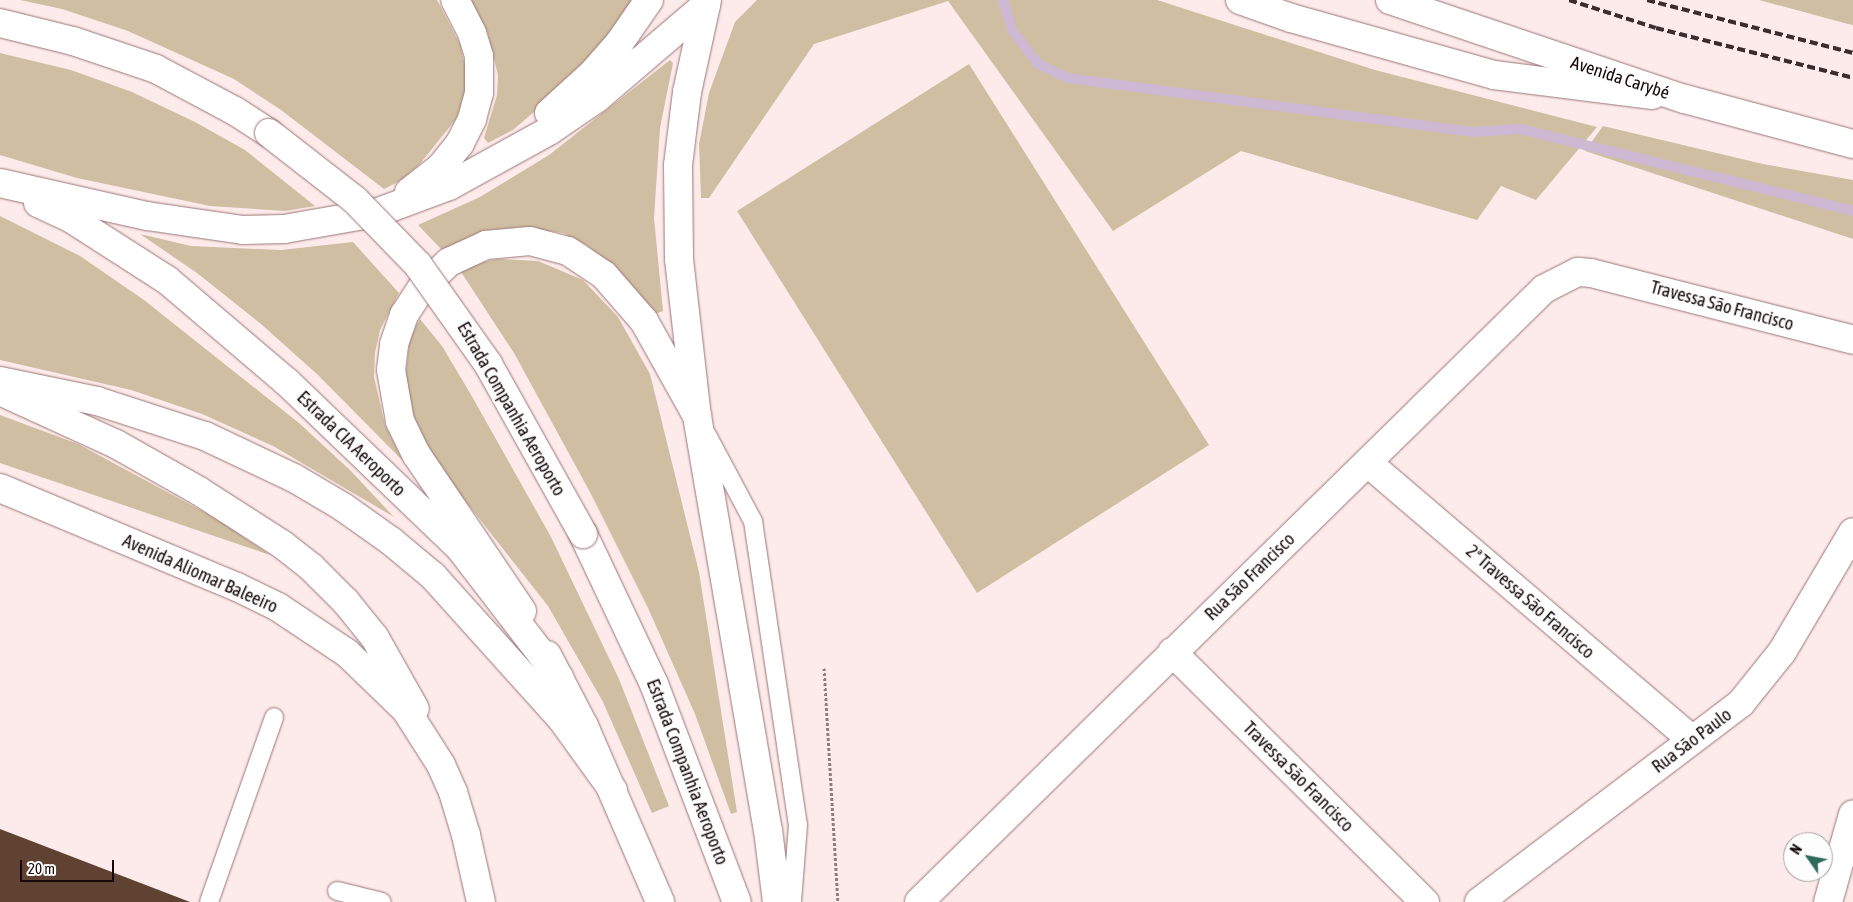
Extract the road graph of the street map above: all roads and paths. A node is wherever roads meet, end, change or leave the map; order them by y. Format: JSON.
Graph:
{"nodes":[{"id":1,"x":455,"y":0,"type":"edge"},
{"id":2,"x":649,"y":0,"type":"edge"},
{"id":3,"x":1240,"y":0,"type":"edge"},
{"id":4,"x":1390,"y":0,"type":"edge"},
{"id":5,"x":708,"y":2,"type":"edge"},
{"id":6,"x":0,"y":23,"type":"edge"},
{"id":7,"x":1685,"y":99,"type":"junction"},
{"id":8,"x":1853,"y":144,"type":"edge"},
{"id":9,"x":476,"y":173,"type":"junction"},
{"id":10,"x":0,"y":183,"type":"edge"},
{"id":11,"x":0,"y":187,"type":"edge"},
{"id":12,"x":376,"y":213,"type":"junction"},
{"id":13,"x":1591,"y":273,"type":"joint"},
{"id":14,"x":1853,"y":340,"type":"edge"},
{"id":15,"x":0,"y":381,"type":"edge"},
{"id":16,"x":0,"y":391,"type":"edge"},
{"id":17,"x":697,"y":416,"type":"junction"},
{"id":18,"x":1368,"y":464,"type":"junction"},
{"id":19,"x":0,"y":488,"type":"edge"},
{"id":20,"x":1853,"y":532,"type":"edge"},
{"id":21,"x":1172,"y":652,"type":"junction"},
{"id":22,"x":824,"y":668,"type":"dead end"},
{"id":23,"x":559,"y":677,"type":"junction"},
{"id":24,"x":274,"y":717,"type":"dead end"},
{"id":25,"x":1692,"y":740,"type":"junction"},
{"id":26,"x":440,"y":765,"type":"junction"},
{"id":27,"x":613,"y":790,"type":"junction"},
{"id":28,"x":1853,"y":814,"type":"edge"},
{"id":29,"x":337,"y":891,"type":"dead end"},
{"id":30,"x":209,"y":902,"type":"edge"},
{"id":31,"x":382,"y":902,"type":"edge"},
{"id":32,"x":481,"y":902,"type":"edge"},
{"id":33,"x":660,"y":902,"type":"edge"},
{"id":34,"x":737,"y":902,"type":"edge"},
{"id":35,"x":777,"y":902,"type":"edge"},
{"id":36,"x":792,"y":902,"type":"edge"},
{"id":37,"x":838,"y":902,"type":"edge"},
{"id":38,"x":919,"y":902,"type":"edge"},
{"id":39,"x":1424,"y":902,"type":"edge"},
{"id":40,"x":1479,"y":902,"type":"edge"},
{"id":41,"x":1828,"y":902,"type":"edge"}],
"edges":[{"from":1,"to":12,"type":"main road"},
{"from":2,"to":9,"type":"main road"},
{"from":3,"to":7,"type":"main road"},
{"from":4,"to":7,"type":"main road","name":"Avenida Carybé"},
{"from":5,"to":9,"type":"main road"},
{"from":5,"to":17,"type":"main road"},
{"from":6,"to":34,"type":"main road","name":"Estrada Companhia Aeroporto","bridge":true},
{"from":7,"to":8,"type":"main road","name":"Avenida Carybé"},
{"from":9,"to":12,"type":"main road"},
{"from":10,"to":12,"type":"main road"},
{"from":11,"to":23,"type":"main road","name":"Estrada CIA Aeroporto"},
{"from":13,"to":14,"type":"main road","name":"Travessa São Francisco"},
{"from":13,"to":18,"type":"main road","name":"Rua São Francisco"},
{"from":15,"to":27,"type":"main road"},
{"from":16,"to":26,"type":"main road"},
{"from":17,"to":23,"type":"main road"},
{"from":17,"to":35,"type":"main road"},
{"from":17,"to":36,"type":"lane"},
{"from":18,"to":21,"type":"main road","name":"Rua São Francisco"},
{"from":18,"to":25,"type":"main road","name":"2ª Travessa São Francisco"},
{"from":19,"to":26,"type":"main road","name":"Avenida Aliomar Baleeiro"},
{"from":20,"to":25,"type":"main road","name":"Rua São Paulo"},
{"from":21,"to":38,"type":"main road","name":"Rua São Francisco"},
{"from":21,"to":39,"type":"main road","name":"Travessa São Francisco"},
{"from":22,"to":37,"type":"path"},
{"from":23,"to":27,"type":"main road","name":"Estrada CIA Aeroporto"},
{"from":24,"to":30,"type":"lane"},
{"from":25,"to":40,"type":"main road","name":"Rua São Paulo"},
{"from":26,"to":32,"type":"main road","name":"Avenida Aliomar Baleeiro"},
{"from":27,"to":33,"type":"main road"},
{"from":28,"to":41,"type":"main road"},
{"from":29,"to":31,"type":"lane"}]}
